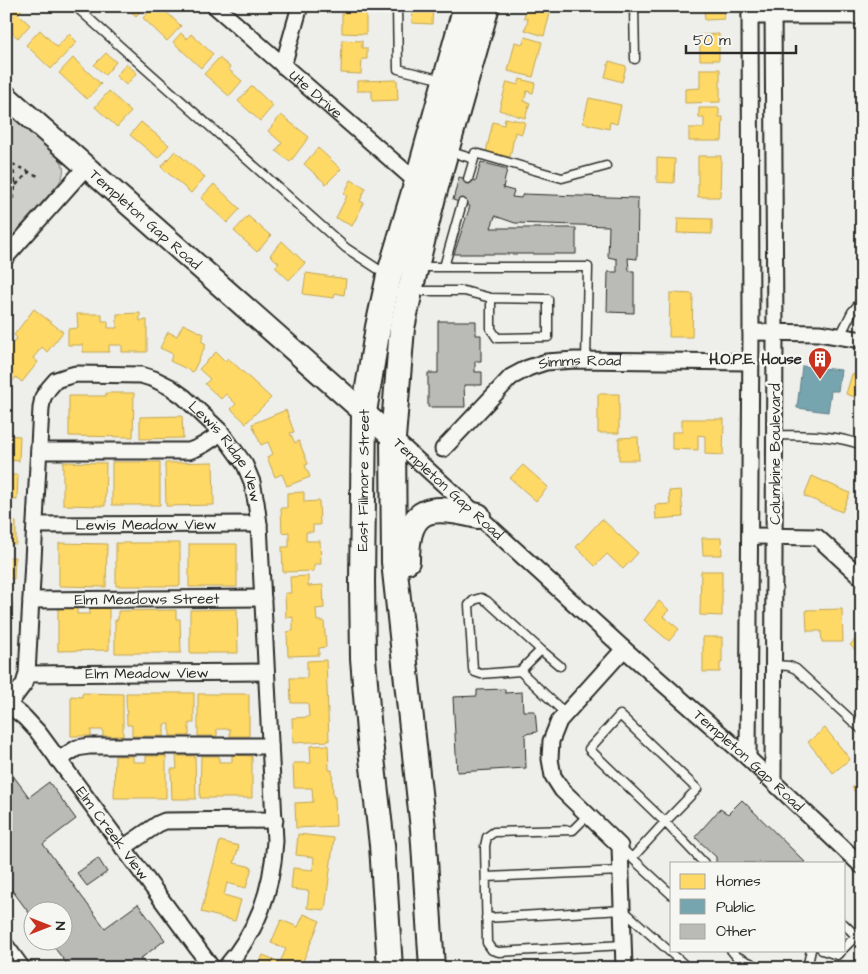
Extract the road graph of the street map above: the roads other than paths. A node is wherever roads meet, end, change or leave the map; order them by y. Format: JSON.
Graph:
{"nodes":[{"id":1,"x":75,"y":6,"type":"edge"},
{"id":2,"x":215,"y":6,"type":"edge"},
{"id":3,"x":300,"y":6,"type":"edge"},
{"id":4,"x":397,"y":6,"type":"edge"},
{"id":5,"x":466,"y":6,"type":"edge"},
{"id":6,"x":487,"y":6,"type":"edge"},
{"id":7,"x":634,"y":6,"type":"edge"},
{"id":8,"x":750,"y":11,"type":"edge"},
{"id":9,"x":773,"y":11,"type":"edge"},
{"id":10,"x":862,"y":16,"type":"edge"},
{"id":11,"x":635,"y":59,"type":"dead end"},
{"id":12,"x":283,"y":66,"type":"junction"},
{"id":13,"x":445,"y":81,"type":"junction"},
{"id":14,"x":6,"y":96,"type":"edge"},
{"id":15,"x":446,"y":151,"type":"junction"},
{"id":16,"x":474,"y":159,"type":"junction"},
{"id":17,"x":606,"y":166,"type":"dead end"},
{"id":18,"x":86,"y":167,"type":"junction"},
{"id":19,"x":468,"y":179,"type":"dead end"},
{"id":20,"x":417,"y":182,"type":"junction"},
{"id":21,"x":462,"y":203,"type":"dead end"},
{"id":22,"x":6,"y":257,"type":"edge"},
{"id":23,"x":415,"y":267,"type":"junction"},
{"id":24,"x":444,"y":267,"type":"junction"},
{"id":25,"x":389,"y":276,"type":"junction"},
{"id":26,"x":410,"y":291,"type":"junction"},
{"id":27,"x":491,"y":298,"type":"junction"},
{"id":28,"x":862,"y":300,"type":"edge"},
{"id":29,"x":775,"y":331,"type":"junction"},
{"id":30,"x":751,"y":332,"type":"junction"},
{"id":31,"x":840,"y":336,"type":"junction"},
{"id":32,"x":862,"y":340,"type":"edge"},
{"id":33,"x":586,"y":360,"type":"junction"},
{"id":34,"x":750,"y":362,"type":"junction"},
{"id":35,"x":364,"y":412,"type":"junction"},
{"id":36,"x":221,"y":432,"type":"junction"},
{"id":37,"x":775,"y":435,"type":"junction"},
{"id":38,"x":393,"y":438,"type":"junction"},
{"id":39,"x":862,"y":446,"type":"edge"},
{"id":40,"x":443,"y":449,"type":"dead end"},
{"id":41,"x":39,"y":451,"type":"junction"},
{"id":42,"x":478,"y":516,"type":"junction"},
{"id":43,"x":259,"y":524,"type":"junction"},
{"id":44,"x":35,"y":525,"type":"junction"},
{"id":45,"x":750,"y":536,"type":"junction"},
{"id":46,"x":775,"y":536,"type":"junction"},
{"id":47,"x":862,"y":578,"type":"edge"},
{"id":48,"x":263,"y":598,"type":"junction"},
{"id":49,"x":31,"y":600,"type":"junction"},
{"id":50,"x":402,"y":640,"type":"junction"},
{"id":51,"x":624,"y":649,"type":"junction"},
{"id":52,"x":541,"y":650,"type":"junction"},
{"id":53,"x":560,"y":666,"type":"dead end"},
{"id":54,"x":774,"y":666,"type":"junction"},
{"id":55,"x":520,"y":671,"type":"junction"},
{"id":56,"x":266,"y":672,"type":"junction"},
{"id":57,"x":28,"y":674,"type":"junction"},
{"id":58,"x":8,"y":703,"type":"edge"},
{"id":59,"x":566,"y":714,"type":"junction"},
{"id":60,"x":862,"y":730,"type":"edge"},
{"id":61,"x":270,"y":746,"type":"junction"},
{"id":62,"x":748,"y":758,"type":"junction"},
{"id":63,"x":58,"y":760,"type":"junction"},
{"id":64,"x":773,"y":781,"type":"junction"},
{"id":65,"x":588,"y":815,"type":"junction"},
{"id":66,"x":274,"y":820,"type":"junction"},
{"id":67,"x":665,"y":822,"type":"junction"},
{"id":68,"x":620,"y":846,"type":"junction"},
{"id":69,"x":123,"y":848,"type":"junction"},
{"id":70,"x":632,"y":858,"type":"junction"},
{"id":71,"x":703,"y":862,"type":"edge"},
{"id":72,"x":862,"y":866,"type":"edge"},
{"id":73,"x":621,"y":871,"type":"junction"},
{"id":74,"x":486,"y":877,"type":"junction"},
{"id":75,"x":670,"y":893,"type":"edge"},
{"id":76,"x":623,"y":910,"type":"junction"},
{"id":77,"x":486,"y":918,"type":"junction"},
{"id":78,"x":846,"y":926,"type":"edge"},
{"id":79,"x":624,"y":945,"type":"junction"},
{"id":80,"x":6,"y":946,"type":"edge"},
{"id":81,"x":846,"y":946,"type":"edge"},
{"id":82,"x":670,"y":952,"type":"edge"},
{"id":83,"x":670,"y":952,"type":"edge"},
{"id":84,"x":733,"y":952,"type":"edge"},
{"id":85,"x":811,"y":952,"type":"edge"},
{"id":86,"x":828,"y":952,"type":"edge"},
{"id":87,"x":840,"y":952,"type":"edge"},
{"id":88,"x":626,"y":966,"type":"edge"},
{"id":89,"x":22,"y":968,"type":"edge"},
{"id":90,"x":212,"y":968,"type":"edge"},
{"id":91,"x":226,"y":968,"type":"edge"},
{"id":92,"x":390,"y":968,"type":"edge"},
{"id":93,"x":432,"y":968,"type":"edge"},
{"id":94,"x":688,"y":968,"type":"edge"},
{"id":95,"x":761,"y":968,"type":"edge"},
{"id":96,"x":807,"y":968,"type":"edge"}],
"edges":[{"from":1,"to":25,"type":"lane"},
{"from":2,"to":12,"type":"street","name":"Ute Drive"},
{"from":3,"to":12,"type":"street"},
{"from":4,"to":13,"type":"lane"},
{"from":5,"to":13,"type":"main road","name":"East Fillmore Street"},
{"from":6,"to":15,"type":"main road","name":"East Fillmore Street"},
{"from":7,"to":11,"type":"lane"},
{"from":8,"to":9,"type":"street"},
{"from":8,"to":30,"type":"street","name":"Columbine Boulevard"},
{"from":9,"to":10,"type":"street"},
{"from":9,"to":29,"type":"street","name":"Columbine Boulevard"},
{"from":12,"to":20,"type":"street","name":"Ute Drive"},
{"from":13,"to":20,"type":"main road","name":"East Fillmore Street"},
{"from":14,"to":18,"type":"street","name":"Templeton Gap Road"},
{"from":15,"to":16,"type":"lane"},
{"from":15,"to":23,"type":"main road","name":"East Fillmore Street"},
{"from":16,"to":17,"type":"lane"},
{"from":16,"to":19,"type":"lane"},
{"from":18,"to":22,"type":"street"},
{"from":18,"to":35,"type":"street","name":"Templeton Gap Road"},
{"from":20,"to":25,"type":"main road","name":"East Fillmore Street"},
{"from":21,"to":24,"type":"lane"},
{"from":23,"to":24,"type":"lane"},
{"from":23,"to":26,"type":"main road","name":"East Fillmore Street"},
{"from":24,"to":33,"type":"lane"},
{"from":25,"to":35,"type":"main road","name":"East Fillmore Street"},
{"from":26,"to":27,"type":"lane"},
{"from":26,"to":38,"type":"main road","name":"East Fillmore Street"},
{"from":27,"to":27,"type":"lane"},
{"from":28,"to":31,"type":"lane"},
{"from":29,"to":30,"type":"street"},
{"from":29,"to":31,"type":"street"},
{"from":29,"to":37,"type":"street","name":"Columbine Boulevard"},
{"from":30,"to":34,"type":"street","name":"Columbine Boulevard"},
{"from":31,"to":32,"type":"street"},
{"from":33,"to":34,"type":"street","name":"Simms Road"},
{"from":33,"to":40,"type":"street","name":"Simms Road"},
{"from":34,"to":45,"type":"street","name":"Columbine Boulevard"},
{"from":35,"to":38,"type":"street","name":"Templeton Gap Road"},
{"from":35,"to":92,"type":"main road","name":"East Fillmore Street"},
{"from":36,"to":41,"type":"street"},
{"from":36,"to":41,"type":"street","name":"Lewis Ridge View"},
{"from":36,"to":43,"type":"street","name":"Lewis Ridge View"},
{"from":37,"to":39,"type":"lane"},
{"from":37,"to":46,"type":"street","name":"Columbine Boulevard"},
{"from":38,"to":42,"type":"street","name":"Templeton Gap Road"},
{"from":38,"to":50,"type":"main road","name":"East Fillmore Street"},
{"from":41,"to":44,"type":"street","name":"Lewis Ridge View"},
{"from":42,"to":50,"type":"main road"},
{"from":42,"to":51,"type":"street","name":"Templeton Gap Road"},
{"from":43,"to":44,"type":"street","name":"Lewis Meadow View"},
{"from":43,"to":48,"type":"street","name":"Lewis Ridge View"},
{"from":44,"to":49,"type":"street","name":"Lewis Ridge View"},
{"from":45,"to":46,"type":"street"},
{"from":45,"to":62,"type":"street","name":"Columbine Boulevard"},
{"from":46,"to":47,"type":"street"},
{"from":46,"to":54,"type":"street","name":"Columbine Boulevard"},
{"from":48,"to":49,"type":"street","name":"Elm Meadows Street"},
{"from":48,"to":56,"type":"street","name":"Lewis Ridge View"},
{"from":49,"to":57,"type":"street","name":"Lewis Ridge View"},
{"from":50,"to":93,"type":"main road","name":"East Fillmore Street"},
{"from":51,"to":59,"type":"street"},
{"from":51,"to":62,"type":"street","name":"Templeton Gap Road"},
{"from":52,"to":53,"type":"lane"},
{"from":52,"to":55,"type":"lane"},
{"from":52,"to":55,"type":"lane"},
{"from":54,"to":60,"type":"lane"},
{"from":54,"to":64,"type":"street","name":"Columbine Boulevard"},
{"from":55,"to":59,"type":"lane"},
{"from":56,"to":57,"type":"street","name":"Elm Meadow View"},
{"from":56,"to":61,"type":"street","name":"Lewis Ridge View"},
{"from":57,"to":58,"type":"street","name":"Lewis Ridge View"},
{"from":58,"to":63,"type":"street","name":"Elm Creek View"},
{"from":59,"to":65,"type":"street"},
{"from":61,"to":63,"type":"street"},
{"from":61,"to":66,"type":"street","name":"Lewis Ridge View"},
{"from":62,"to":64,"type":"street","name":"Templeton Gap Road"},
{"from":63,"to":69,"type":"street","name":"Elm Creek View"},
{"from":64,"to":72,"type":"street","name":"Templeton Gap Road"},
{"from":65,"to":68,"type":"street"},
{"from":65,"to":74,"type":"lane"},
{"from":66,"to":69,"type":"street"},
{"from":66,"to":91,"type":"street","name":"Lewis Ridge View"},
{"from":67,"to":67,"type":"lane"},
{"from":67,"to":70,"type":"lane"},
{"from":67,"to":71,"type":"lane"},
{"from":68,"to":70,"type":"lane"},
{"from":68,"to":73,"type":"street"},
{"from":69,"to":90,"type":"street","name":"Elm Creek View"},
{"from":70,"to":75,"type":"lane"},
{"from":73,"to":74,"type":"lane"},
{"from":73,"to":76,"type":"street"},
{"from":74,"to":77,"type":"lane"},
{"from":76,"to":77,"type":"lane"},
{"from":76,"to":79,"type":"street"},
{"from":76,"to":83,"type":"lane"},
{"from":77,"to":79,"type":"lane"},
{"from":78,"to":81,"type":"lane"},
{"from":79,"to":88,"type":"street"},
{"from":80,"to":89,"type":"street"},
{"from":82,"to":94,"type":"lane"},
{"from":84,"to":95,"type":"lane"},
{"from":85,"to":96,"type":"lane"},
{"from":86,"to":87,"type":"lane"}]}
